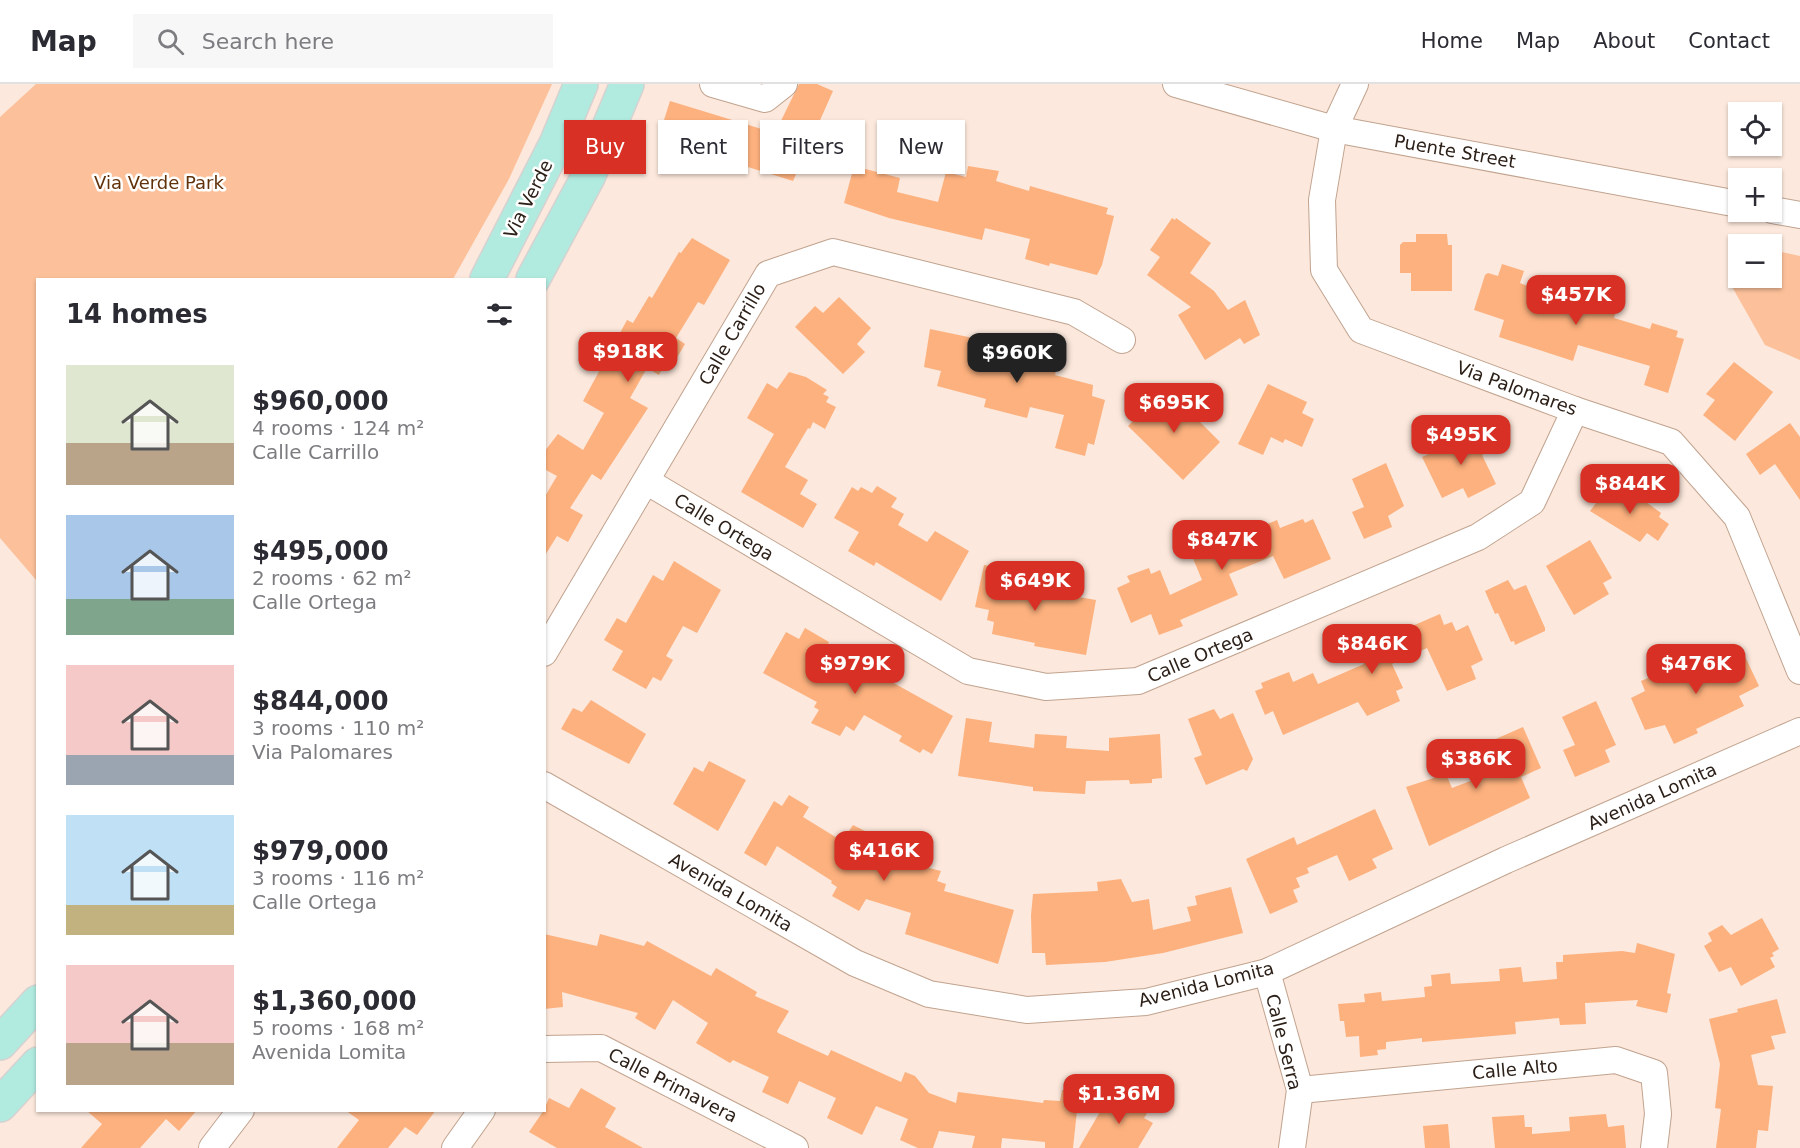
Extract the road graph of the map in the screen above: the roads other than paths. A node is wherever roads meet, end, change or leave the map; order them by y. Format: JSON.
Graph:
{"nodes":[{"id":1,"x":581,"y":84,"type":"edge"},
{"id":2,"x":627,"y":84,"type":"edge"},
{"id":3,"x":714,"y":84,"type":"edge"},
{"id":4,"x":784,"y":84,"type":"edge"},
{"id":5,"x":1176,"y":84,"type":"edge"},
{"id":6,"x":1355,"y":84,"type":"edge"},
{"id":7,"x":1207,"y":88,"type":"edge"},
{"id":8,"x":1334,"y":129,"type":"junction"},
{"id":9,"x":1728,"y":202,"type":"edge"},
{"id":10,"x":1782,"y":212,"type":"edge"},
{"id":11,"x":1800,"y":215,"type":"edge"},
{"id":12,"x":488,"y":278,"type":"edge"},
{"id":13,"x":534,"y":278,"type":"edge"},
{"id":14,"x":1122,"y":340,"type":"dead end"},
{"id":15,"x":1575,"y":410,"type":"junction"},
{"id":16,"x":646,"y":481,"type":"junction"},
{"id":17,"x":546,"y":650,"type":"edge"},
{"id":18,"x":1800,"y":671,"type":"edge"},
{"id":19,"x":1800,"y":730,"type":"edge"},
{"id":20,"x":546,"y":786,"type":"edge"},
{"id":21,"x":1267,"y":972,"type":"junction"},
{"id":22,"x":36,"y":1004,"type":"edge"},
{"id":23,"x":0,"y":1043,"type":"edge"},
{"id":24,"x":546,"y":1049,"type":"edge"},
{"id":25,"x":36,"y":1066,"type":"edge"},
{"id":26,"x":1300,"y":1090,"type":"junction"},
{"id":27,"x":0,"y":1104,"type":"edge"},
{"id":28,"x":239,"y":1112,"type":"edge"},
{"id":29,"x":481,"y":1112,"type":"edge"},
{"id":30,"x":212,"y":1148,"type":"edge"},
{"id":31,"x":454,"y":1148,"type":"edge"},
{"id":32,"x":795,"y":1148,"type":"edge"},
{"id":33,"x":1292,"y":1148,"type":"edge"},
{"id":34,"x":1654,"y":1148,"type":"edge"}],
"edges":[{"from":1,"to":12,"type":"main road","name":"Via Verde"},
{"from":2,"to":13,"type":"main road"},
{"from":3,"to":4,"type":"street"},
{"from":5,"to":7,"type":"street","name":"Puente Street"},
{"from":6,"to":8,"type":"street","name":"Via Palomares"},
{"from":7,"to":8,"type":"street","name":"Puente Street"},
{"from":8,"to":9,"type":"street","name":"Puente Street"},
{"from":8,"to":15,"type":"street","name":"Via Palomares"},
{"from":10,"to":11,"type":"street"},
{"from":14,"to":16,"type":"street","name":"Calle Carrillo"},
{"from":15,"to":16,"type":"street","name":"Calle Ortega"},
{"from":15,"to":18,"type":"street","name":"Via Palomares"},
{"from":16,"to":17,"type":"street","name":"Calle Carrillo"},
{"from":19,"to":21,"type":"street","name":"Avenida Lomita"},
{"from":20,"to":21,"type":"street","name":"Avenida Lomita"},
{"from":21,"to":26,"type":"street","name":"Calle Serra"},
{"from":22,"to":23,"type":"main road"},
{"from":24,"to":32,"type":"street","name":"Calle Primavera"},
{"from":25,"to":27,"type":"main road"},
{"from":26,"to":33,"type":"street","name":"Calle Serra"},
{"from":26,"to":34,"type":"street","name":"Calle Alto"},
{"from":28,"to":30,"type":"street"},
{"from":29,"to":31,"type":"street"}]}
